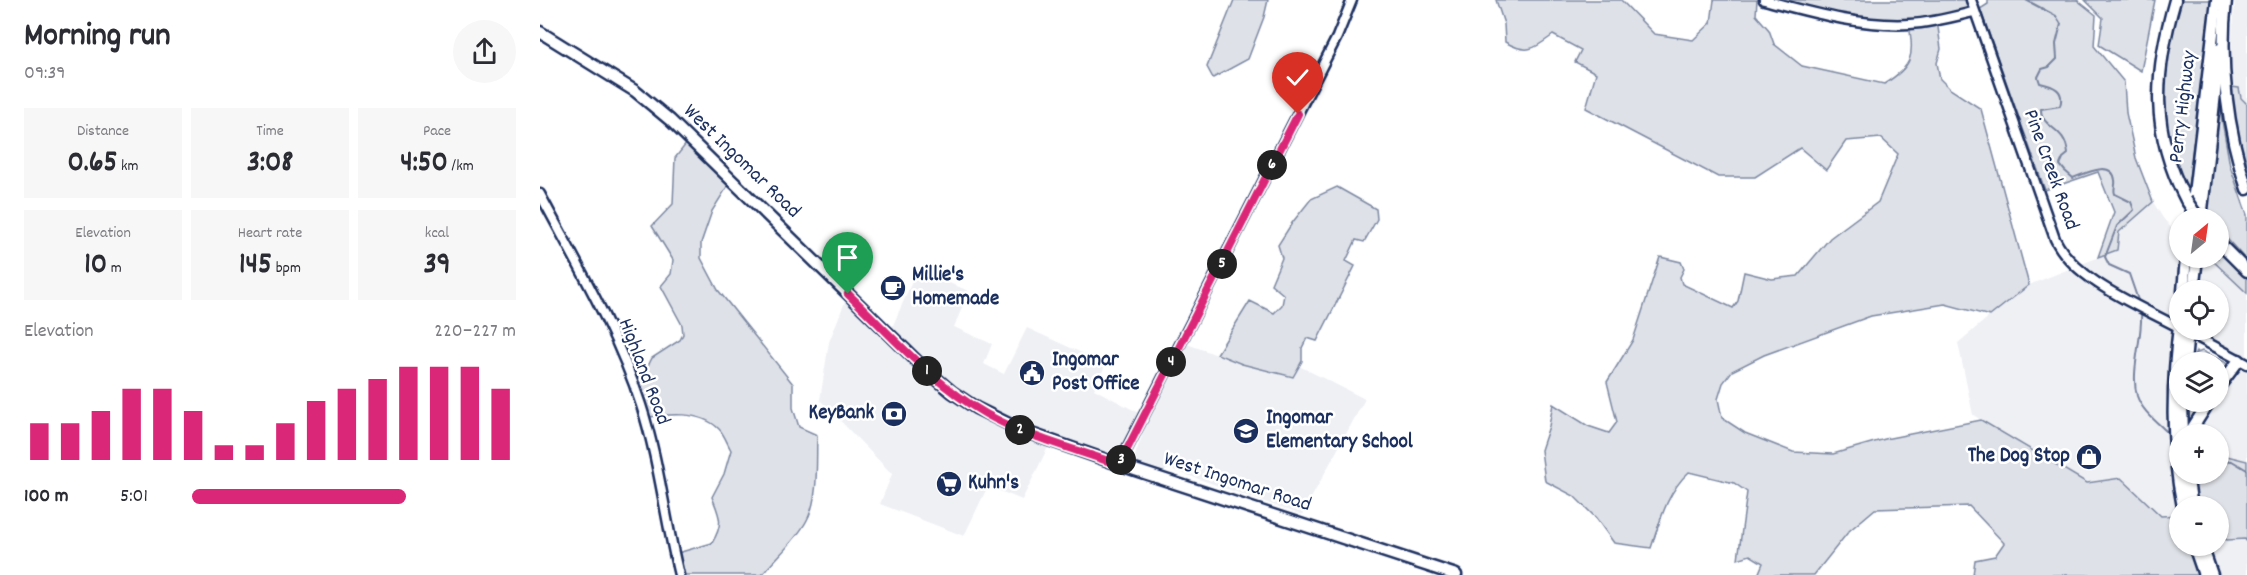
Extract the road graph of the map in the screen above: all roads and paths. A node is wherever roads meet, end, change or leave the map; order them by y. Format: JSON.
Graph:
{"nodes":[{"id":1,"x":1352,"y":0,"type":"edge"},
{"id":2,"x":1764,"y":0,"type":"edge"},
{"id":3,"x":1971,"y":0,"type":"edge"},
{"id":4,"x":2175,"y":0,"type":"edge"},
{"id":5,"x":2217,"y":0,"type":"edge"},
{"id":6,"x":2226,"y":0,"type":"edge"},
{"id":7,"x":1973,"y":12,"type":"junction"},
{"id":8,"x":2223,"y":22,"type":"junction"},
{"id":9,"x":540,"y":32,"type":"edge"},
{"id":10,"x":2247,"y":189,"type":"edge"},
{"id":11,"x":540,"y":194,"type":"edge"},
{"id":12,"x":2192,"y":208,"type":"edge"},
{"id":13,"x":2192,"y":208,"type":"edge"},
{"id":14,"x":2201,"y":208,"type":"edge"},
{"id":15,"x":2229,"y":253,"type":"edge"},
{"id":16,"x":2247,"y":271,"type":"edge"},
{"id":17,"x":2169,"y":320,"type":"edge"},
{"id":18,"x":2181,"y":340,"type":"edge"},
{"id":19,"x":2205,"y":340,"type":"edge"},
{"id":20,"x":2243,"y":362,"type":"edge"},
{"id":21,"x":2229,"y":377,"type":"edge"},
{"id":22,"x":1119,"y":465,"type":"junction"},
{"id":23,"x":2181,"y":496,"type":"edge"},
{"id":24,"x":2197,"y":556,"type":"edge"},
{"id":25,"x":2205,"y":556,"type":"edge"},
{"id":26,"x":679,"y":575,"type":"edge"},
{"id":27,"x":1456,"y":575,"type":"edge"},
{"id":28,"x":2204,"y":575,"type":"edge"},
{"id":29,"x":2212,"y":575,"type":"edge"}],
"edges":[{"from":1,"to":22,"type":"street"},
{"from":2,"to":7,"type":"street"},
{"from":3,"to":7,"type":"street","name":"Pine Creek Road"},
{"from":4,"to":12,"type":"main road","bridge":true},
{"from":5,"to":13,"type":"main road","name":"Perry Highway"},
{"from":6,"to":8,"type":"main road","name":"Perry Highway"},
{"from":7,"to":17,"type":"street","name":"Pine Creek Road"},
{"from":8,"to":10,"type":"main road"},
{"from":8,"to":14,"type":"main road","name":"Perry Highway"},
{"from":9,"to":22,"type":"main road","name":"West Ingomar Road"},
{"from":11,"to":26,"type":"street","name":"Highland Road"},
{"from":15,"to":16,"type":"main road"},
{"from":18,"to":23,"type":"main road"},
{"from":19,"to":20,"type":"street","name":"Pine Creek Road"},
{"from":20,"to":21,"type":"main road"},
{"from":22,"to":27,"type":"main road","name":"West Ingomar Road"},
{"from":24,"to":28,"type":"main road"},
{"from":25,"to":29,"type":"main road"}]}
